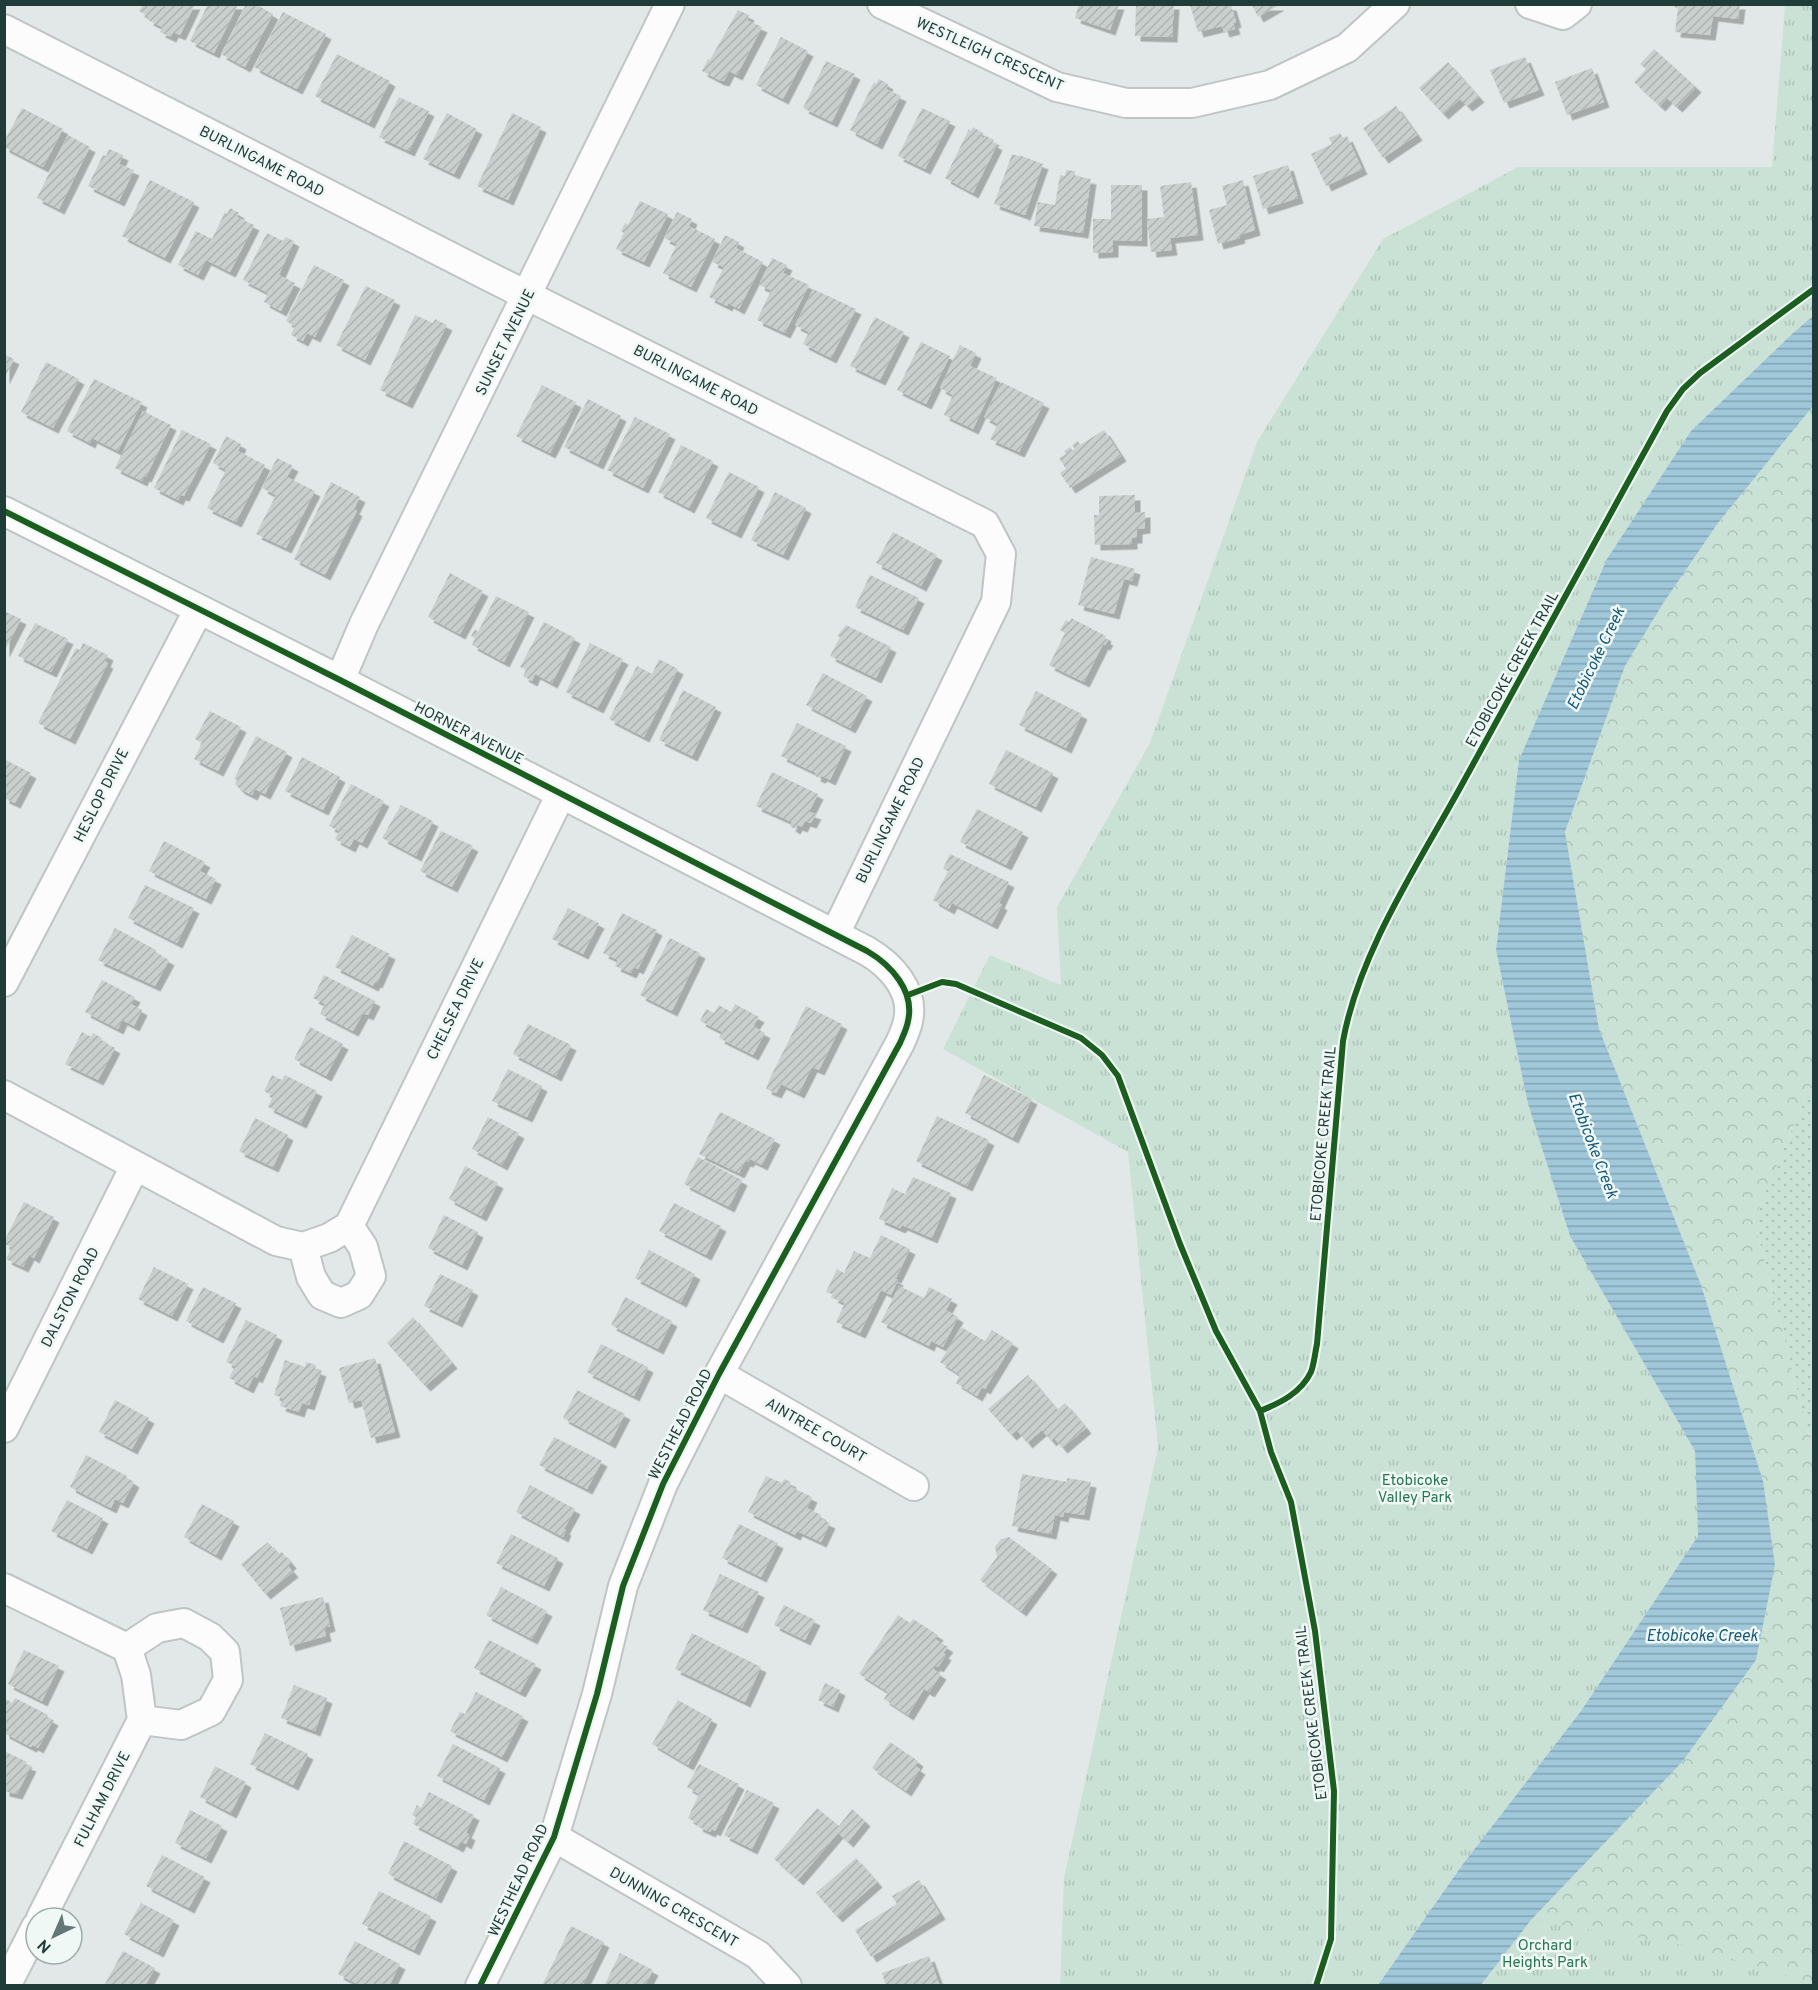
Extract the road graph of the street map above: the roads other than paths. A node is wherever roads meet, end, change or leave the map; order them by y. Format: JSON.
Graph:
{"nodes":[{"id":1,"x":670,"y":4,"type":"edge"},
{"id":2,"x":882,"y":4,"type":"edge"},
{"id":3,"x":1395,"y":4,"type":"edge"},
{"id":4,"x":1530,"y":4,"type":"edge"},
{"id":5,"x":1577,"y":4,"type":"edge"},
{"id":6,"x":4,"y":29,"type":"edge"},
{"id":7,"x":528,"y":295,"type":"junction"},
{"id":8,"x":4,"y":511,"type":"edge"},
{"id":9,"x":200,"y":609,"type":"junction"},
{"id":10,"x":339,"y":680,"type":"junction"},
{"id":11,"x":561,"y":794,"type":"junction"},
{"id":12,"x":835,"y":934,"type":"junction"},
{"id":13,"x":4,"y":982,"type":"edge"},
{"id":14,"x":908,"y":995,"type":"joint"},
{"id":15,"x":4,"y":1095,"type":"edge"},
{"id":16,"x":135,"y":1166,"type":"junction"},
{"id":17,"x":349,"y":1226,"type":"junction"},
{"id":18,"x":303,"y":1246,"type":"junction"},
{"id":19,"x":719,"y":1374,"type":"junction"},
{"id":20,"x":4,"y":1428,"type":"edge"},
{"id":21,"x":914,"y":1486,"type":"dead end"},
{"id":22,"x":4,"y":1588,"type":"edge"},
{"id":23,"x":127,"y":1648,"type":"junction"},
{"id":24,"x":142,"y":1720,"type":"junction"},
{"id":25,"x":554,"y":1838,"type":"junction"},
{"id":26,"x":47,"y":1906,"type":"edge"},
{"id":27,"x":24,"y":1951,"type":"edge"},
{"id":28,"x":6,"y":1986,"type":"edge"},
{"id":29,"x":480,"y":1986,"type":"edge"},
{"id":30,"x":787,"y":1986,"type":"edge"}],
"edges":[{"from":1,"to":7,"type":"street","name":"SUNSET AVENUE"},
{"from":2,"to":3,"type":"street","name":"WESTLEIGH CRESCENT"},
{"from":4,"to":5,"type":"street"},
{"from":6,"to":7,"type":"street","name":"BURLINGAME ROAD"},
{"from":7,"to":10,"type":"street","name":"SUNSET AVENUE"},
{"from":7,"to":12,"type":"street","name":"BURLINGAME ROAD"},
{"from":8,"to":9,"type":"street","name":"HORNER AVENUE"},
{"from":9,"to":10,"type":"street","name":"HORNER AVENUE"},
{"from":9,"to":13,"type":"street","name":"HESLOP DRIVE"},
{"from":10,"to":11,"type":"street","name":"HORNER AVENUE"},
{"from":11,"to":12,"type":"street","name":"HORNER AVENUE"},
{"from":11,"to":17,"type":"street","name":"CHELSEA DRIVE"},
{"from":12,"to":14,"type":"street","name":"HORNER AVENUE"},
{"from":14,"to":19,"type":"street","name":"WESTHEAD ROAD"},
{"from":15,"to":16,"type":"street"},
{"from":16,"to":18,"type":"street"},
{"from":16,"to":20,"type":"street","name":"DALSTON ROAD"},
{"from":17,"to":18,"type":"street"},
{"from":17,"to":18,"type":"street"},
{"from":19,"to":21,"type":"street","name":"AINTREE COURT"},
{"from":19,"to":25,"type":"street","name":"WESTHEAD ROAD"},
{"from":22,"to":23,"type":"street"},
{"from":23,"to":24,"type":"street"},
{"from":23,"to":24,"type":"street"},
{"from":24,"to":26,"type":"street","name":"FULHAM DRIVE"},
{"from":25,"to":29,"type":"street","name":"WESTHEAD ROAD"},
{"from":25,"to":30,"type":"street","name":"DUNNING CRESCENT"},
{"from":27,"to":28,"type":"street"}]}
